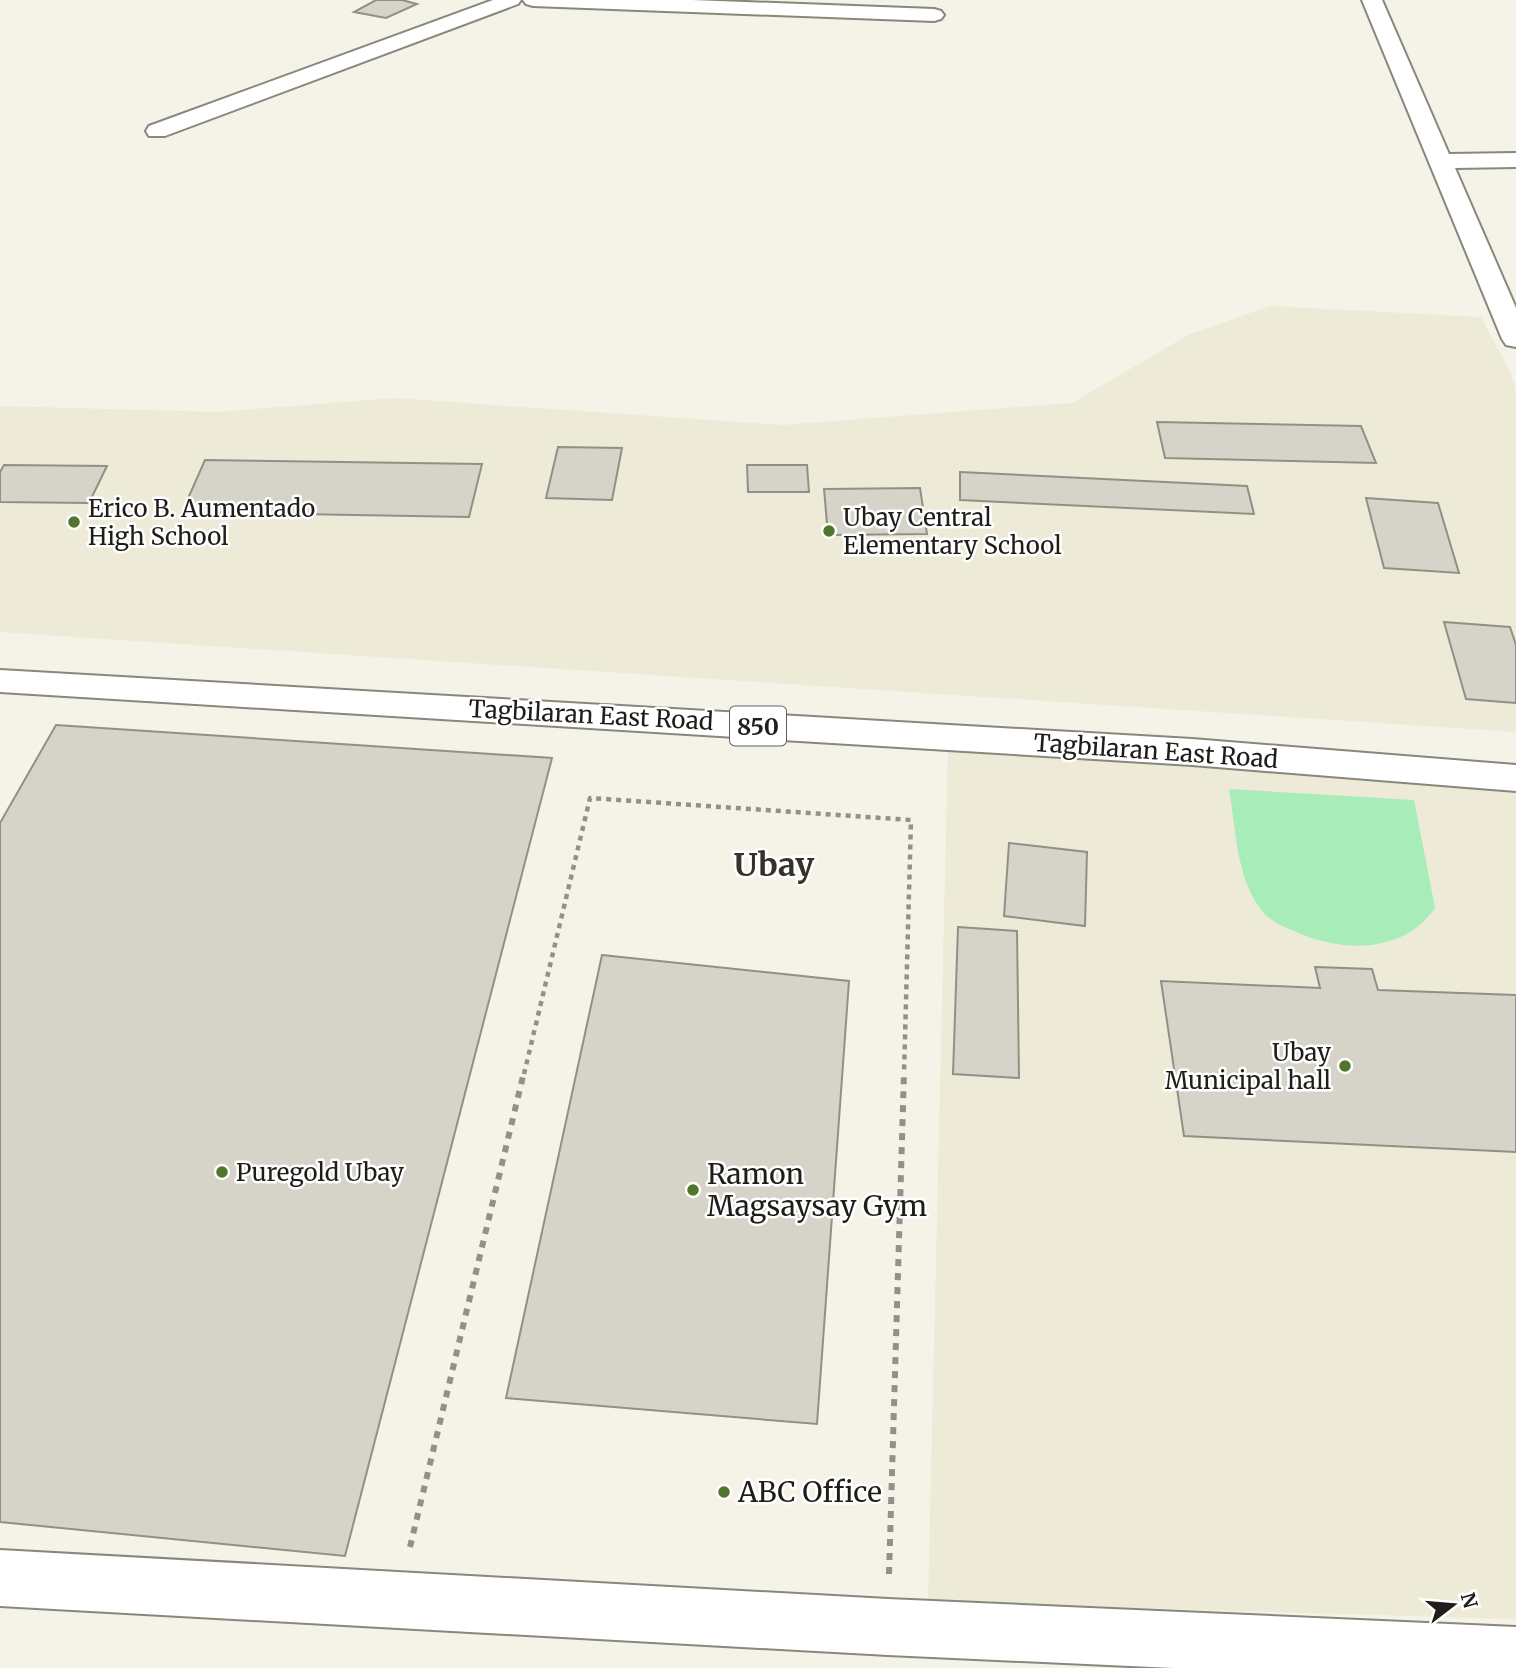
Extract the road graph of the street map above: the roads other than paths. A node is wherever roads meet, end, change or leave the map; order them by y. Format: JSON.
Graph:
{"nodes":[{"id":1,"x":511,"y":0,"type":"edge"},
{"id":2,"x":533,"y":0,"type":"edge"},
{"id":3,"x":1372,"y":0,"type":"edge"},
{"id":4,"x":934,"y":15,"type":"dead end"},
{"id":5,"x":158,"y":131,"type":"dead end"},
{"id":6,"x":1516,"y":160,"type":"edge"},
{"id":7,"x":1443,"y":161,"type":"junction"},
{"id":8,"x":1516,"y":339,"type":"edge"},
{"id":9,"x":0,"y":681,"type":"edge"},
{"id":10,"x":1516,"y":778,"type":"edge"},
{"id":11,"x":0,"y":1578,"type":"edge"},
{"id":12,"x":1516,"y":1655,"type":"edge"}],
"edges":[{"from":1,"to":5,"type":"street"},
{"from":2,"to":4,"type":"street"},
{"from":3,"to":7,"type":"street"},
{"from":6,"to":7,"type":"street"},
{"from":7,"to":8,"type":"street"},
{"from":9,"to":10,"type":"street","name":"Tagbilaran East Road","number":"850"},
{"from":11,"to":12,"type":"street"}]}
